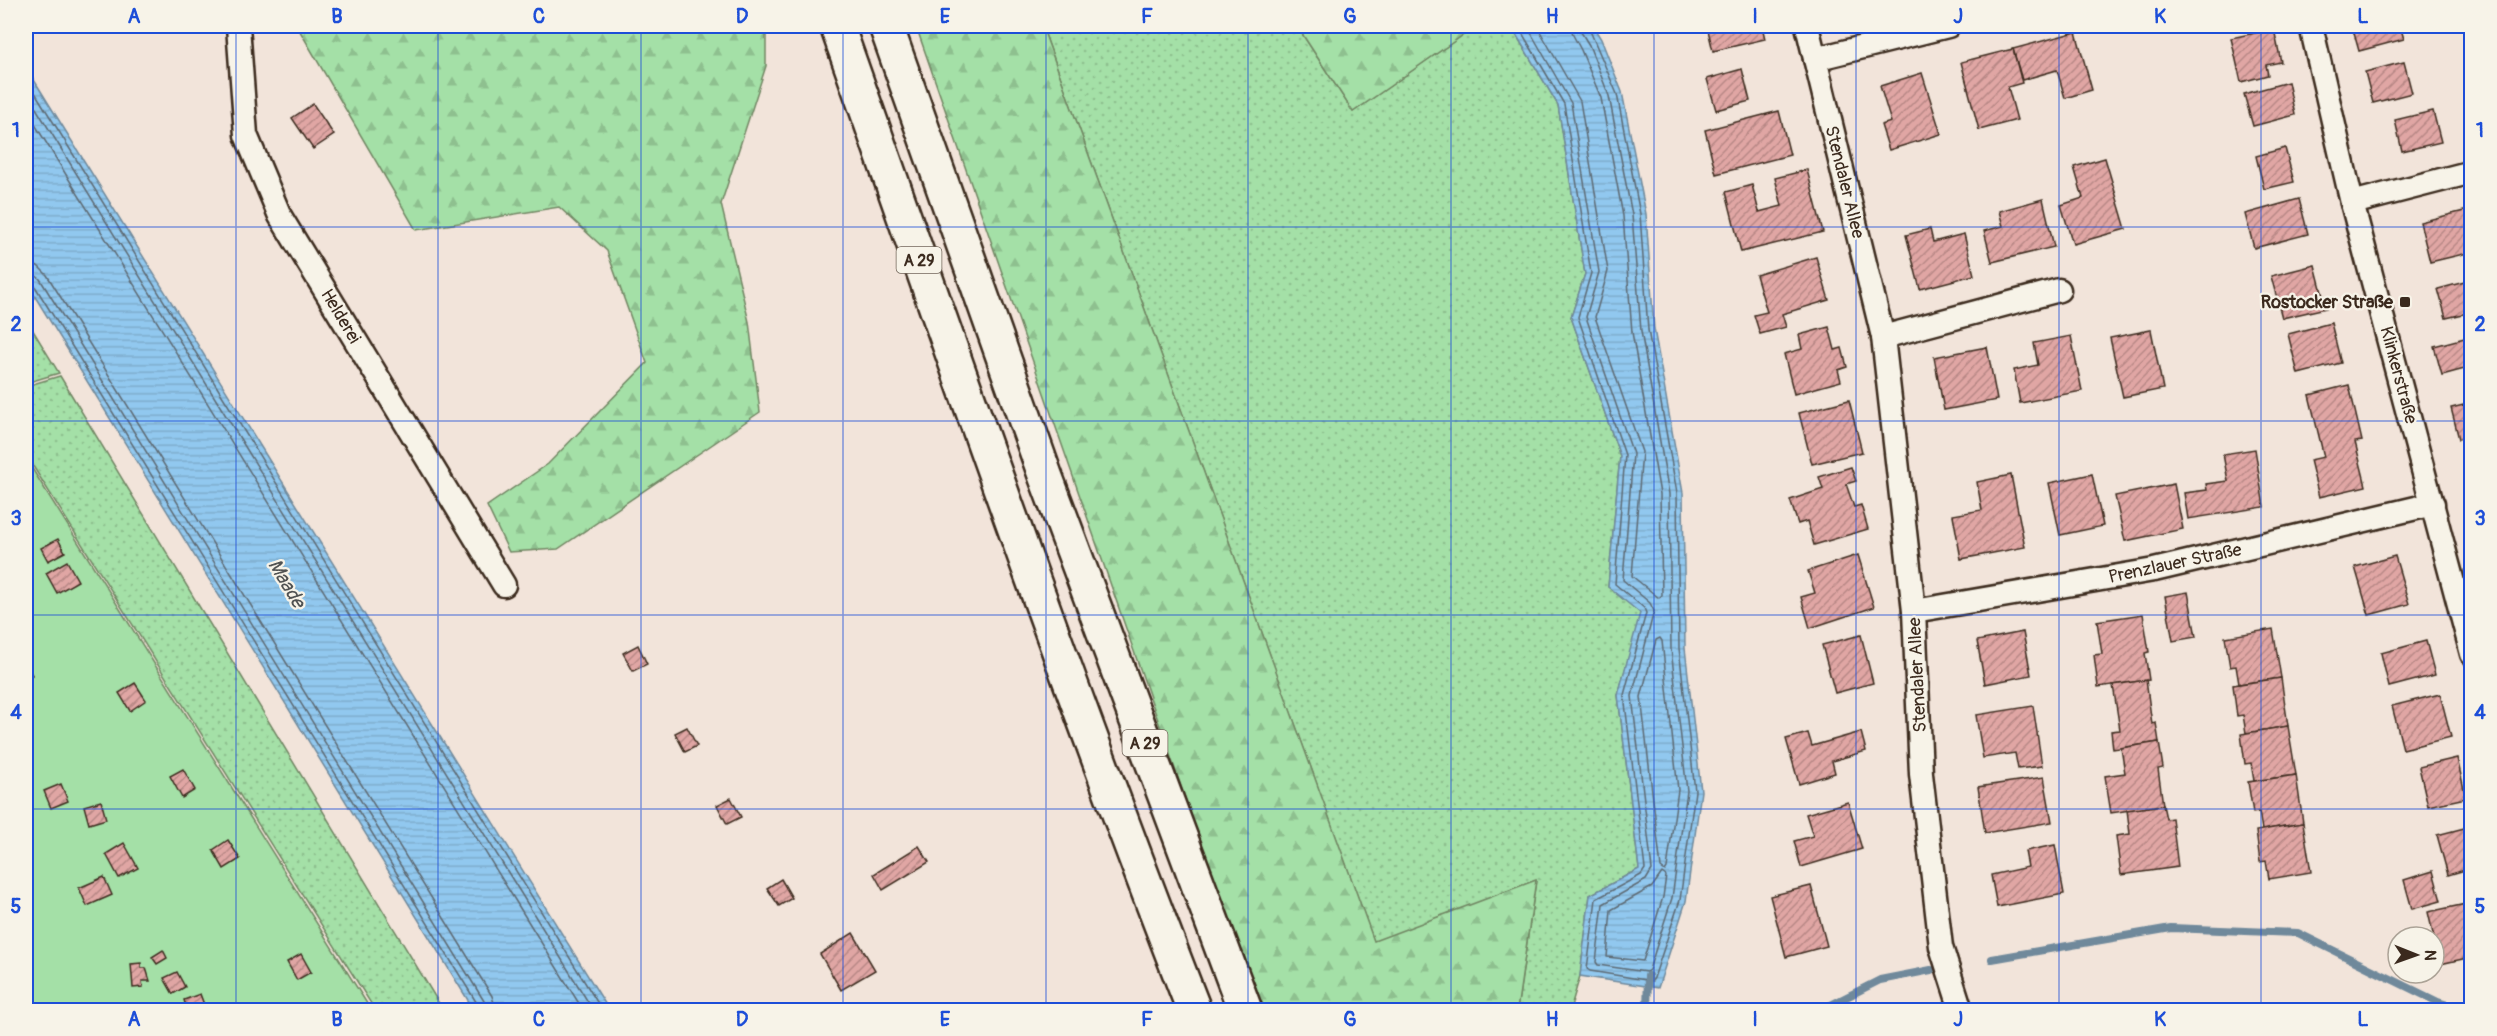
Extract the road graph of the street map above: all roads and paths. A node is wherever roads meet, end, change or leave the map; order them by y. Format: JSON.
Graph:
{"nodes":[{"id":1,"x":238,"y":26,"type":"edge"},
{"id":2,"x":837,"y":26,"type":"edge"},
{"id":3,"x":885,"y":26,"type":"edge"},
{"id":4,"x":1807,"y":26,"type":"edge"},
{"id":5,"x":1948,"y":26,"type":"edge"},
{"id":6,"x":2311,"y":26,"type":"edge"},
{"id":7,"x":1815,"y":59,"type":"junction"},
{"id":8,"x":2472,"y":172,"type":"edge"},
{"id":9,"x":2352,"y":203,"type":"junction"},
{"id":10,"x":2059,"y":290,"type":"dead end"},
{"id":11,"x":1883,"y":338,"type":"junction"},
{"id":12,"x":2433,"y":504,"type":"junction"},
{"id":13,"x":504,"y":585,"type":"dead end"},
{"id":14,"x":1914,"y":611,"type":"junction"},
{"id":15,"x":2472,"y":654,"type":"edge"},
{"id":16,"x":1194,"y":1011,"type":"edge"},
{"id":17,"x":1245,"y":1011,"type":"edge"},
{"id":18,"x":1961,"y":1011,"type":"edge"}],
"edges":[{"from":1,"to":13,"type":"street","name":"Helderei"},
{"from":2,"to":16,"type":"highway","number":"A 29"},
{"from":3,"to":17,"type":"highway","number":"A 29"},
{"from":4,"to":7,"type":"street","name":"Stendaler Allee"},
{"from":5,"to":7,"type":"street"},
{"from":6,"to":9,"type":"street","name":"Klinkerstraße"},
{"from":7,"to":11,"type":"street","name":"Stendaler Allee"},
{"from":8,"to":9,"type":"street"},
{"from":9,"to":12,"type":"street","name":"Klinkerstraße"},
{"from":10,"to":11,"type":"street"},
{"from":11,"to":14,"type":"street","name":"Stendaler Allee"},
{"from":12,"to":14,"type":"street","name":"Prenzlauer Straße"},
{"from":12,"to":15,"type":"street","name":"Klinkerstraße"},
{"from":14,"to":18,"type":"street","name":"Stendaler Allee"}]}
